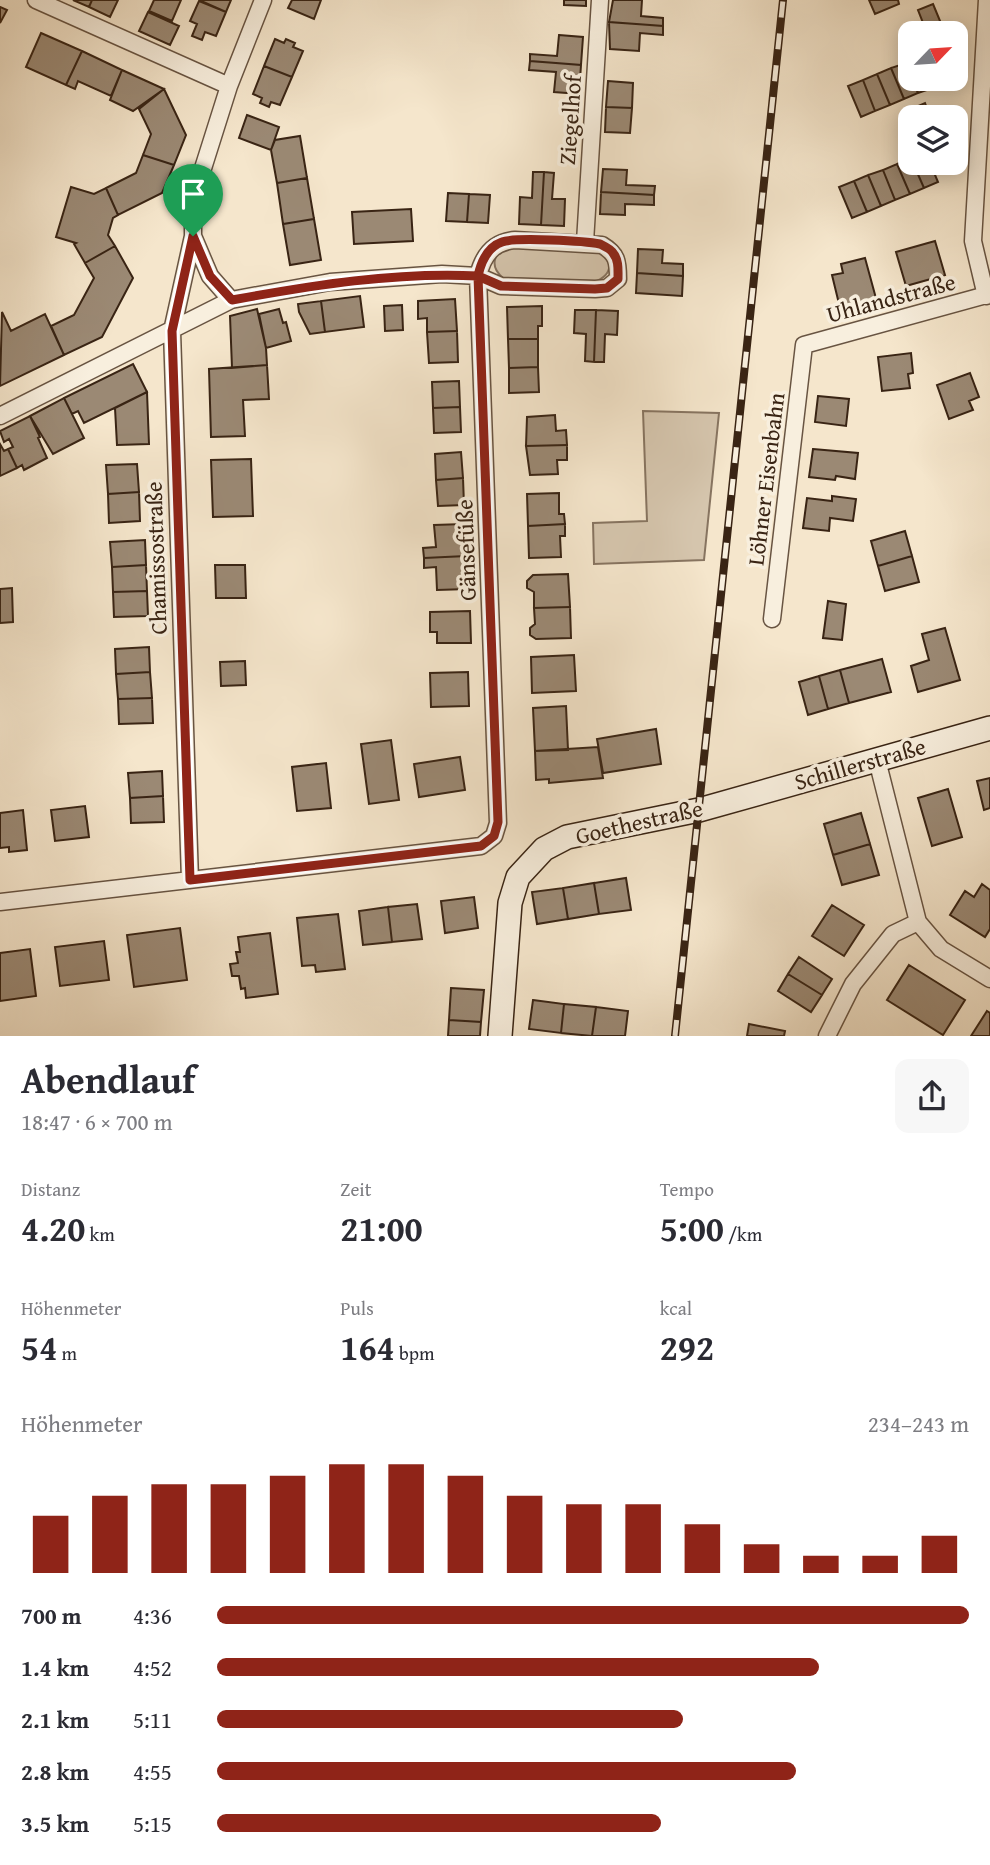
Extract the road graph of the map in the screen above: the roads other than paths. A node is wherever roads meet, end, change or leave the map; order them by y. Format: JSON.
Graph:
{"nodes":[{"id":1,"x":36,"y":0,"type":"edge"},
{"id":2,"x":263,"y":0,"type":"edge"},
{"id":3,"x":600,"y":0,"type":"edge"},
{"id":4,"x":987,"y":0,"type":"edge"},
{"id":5,"x":229,"y":86,"type":"junction"},
{"id":6,"x":193,"y":236,"type":"junction"},
{"id":7,"x":585,"y":242,"type":"junction"},
{"id":8,"x":478,"y":276,"type":"junction"},
{"id":9,"x":988,"y":295,"type":"edge"},
{"id":10,"x":232,"y":300,"type":"junction"},
{"id":11,"x":172,"y":331,"type":"junction"},
{"id":12,"x":804,"y":345,"type":"joint"},
{"id":13,"x":0,"y":416,"type":"edge"},
{"id":14,"x":772,"y":618,"type":"dead end"},
{"id":15,"x":990,"y":727,"type":"edge"},
{"id":16,"x":877,"y":760,"type":"junction"},
{"id":17,"x":730,"y":801,"type":"joint"},
{"id":18,"x":190,"y":880,"type":"junction"},
{"id":19,"x":0,"y":902,"type":"edge"},
{"id":20,"x":918,"y":922,"type":"junction"},
{"id":21,"x":990,"y":979,"type":"edge"},
{"id":22,"x":500,"y":1035,"type":"edge"},
{"id":23,"x":827,"y":1035,"type":"edge"}],
"edges":[{"from":1,"to":5,"type":"street"},
{"from":2,"to":5,"type":"street","name":"Chamissostraße"},
{"from":3,"to":7,"type":"street","name":"Ziegelhof"},
{"from":4,"to":9,"type":"street"},
{"from":5,"to":6,"type":"street","name":"Chamissostraße"},
{"from":6,"to":10,"type":"street","name":"Chamissostraße"},
{"from":6,"to":11,"type":"street","name":"Chamissostraße"},
{"from":7,"to":8,"type":"street"},
{"from":7,"to":8,"type":"street"},
{"from":8,"to":10,"type":"street"},
{"from":8,"to":18,"type":"street","name":"Gänsefüße"},
{"from":9,"to":12,"type":"street","name":"Uhlandstraße"},
{"from":10,"to":11,"type":"street"},
{"from":11,"to":13,"type":"street"},
{"from":11,"to":18,"type":"street","name":"Chamissostraße"},
{"from":12,"to":14,"type":"street","name":"Löhner Eisenbahn"},
{"from":15,"to":16,"type":"main road","name":"Schillerstraße"},
{"from":16,"to":17,"type":"main road","name":"Schillerstraße"},
{"from":16,"to":20,"type":"street"},
{"from":17,"to":22,"type":"main road","name":"Goethestraße"},
{"from":18,"to":19,"type":"street"},
{"from":20,"to":21,"type":"street"},
{"from":20,"to":23,"type":"street"}]}
